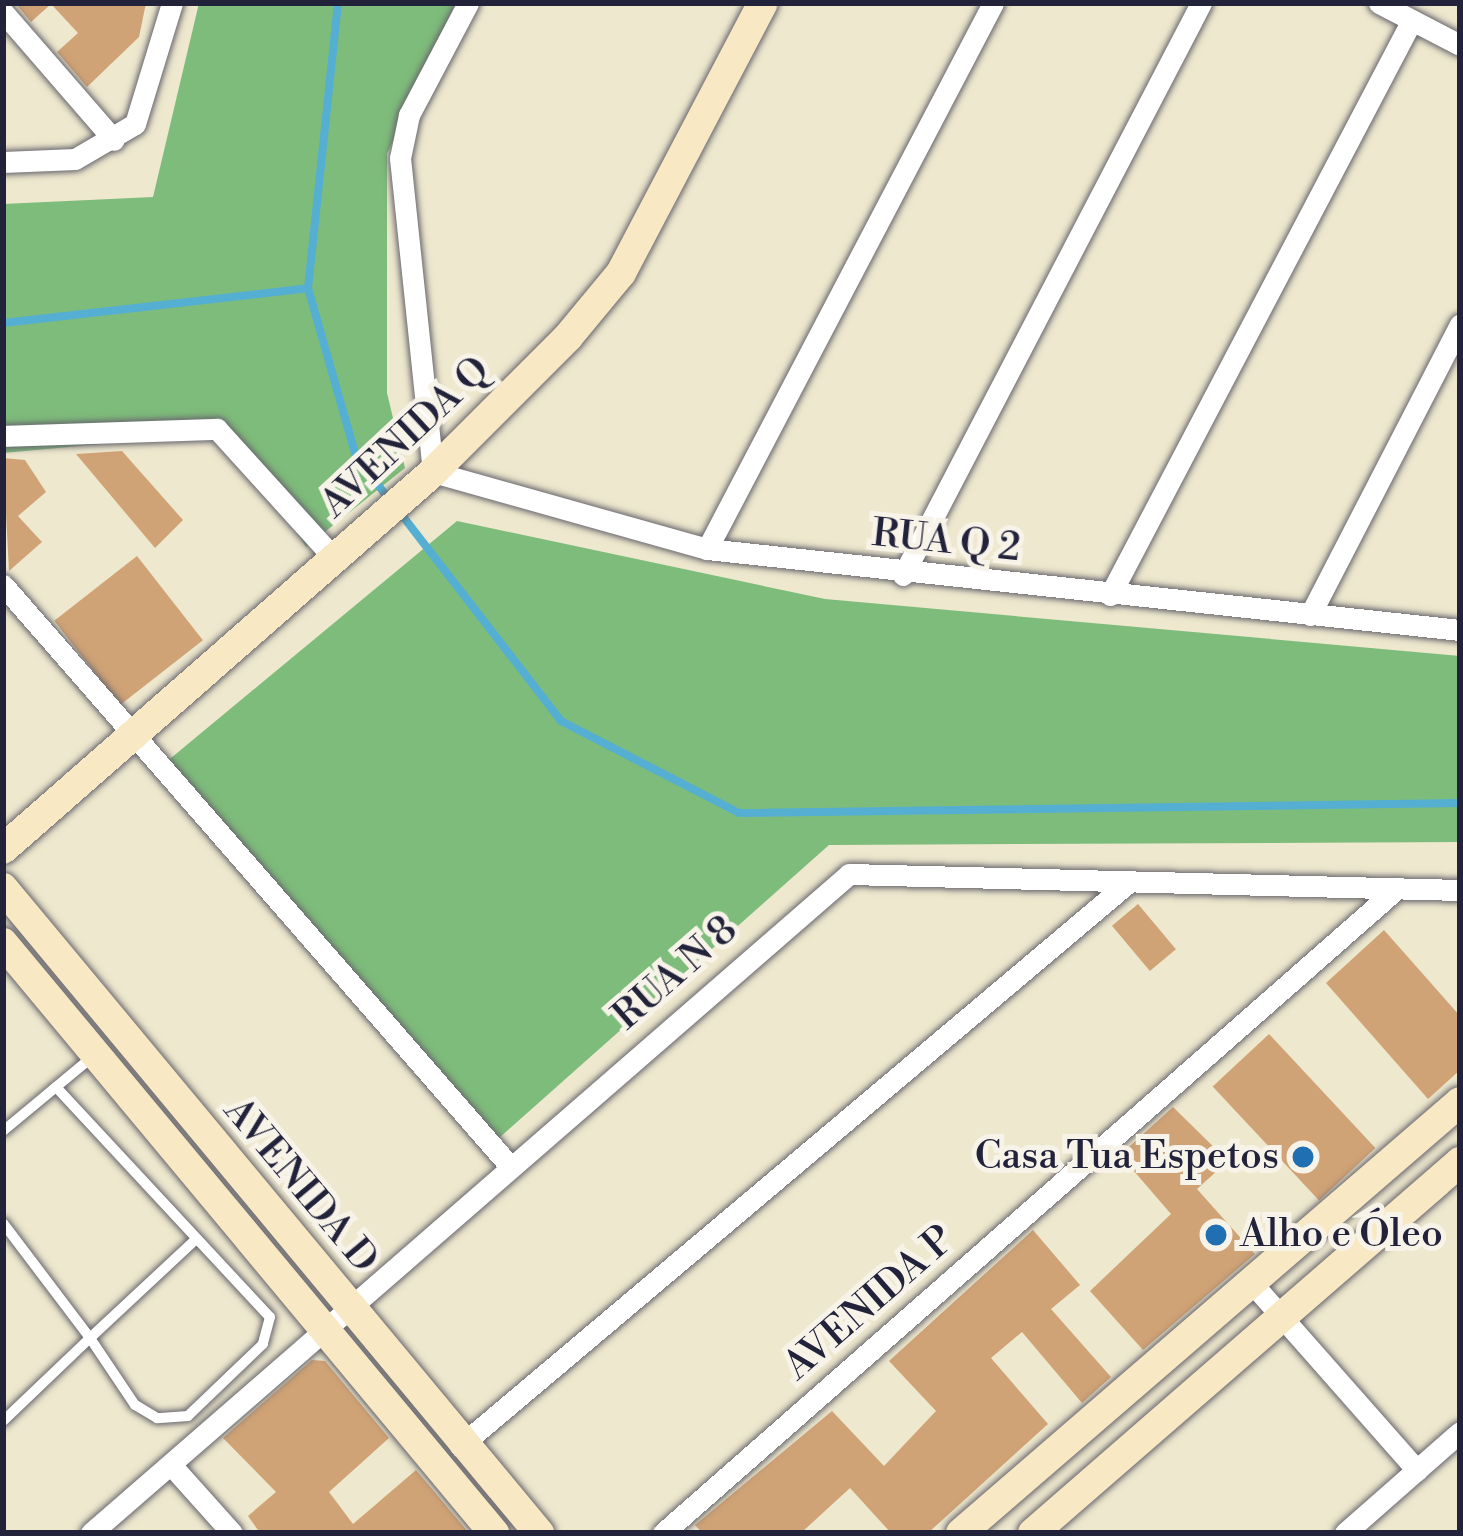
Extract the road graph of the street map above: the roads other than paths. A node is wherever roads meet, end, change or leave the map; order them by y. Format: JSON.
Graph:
{"nodes":[{"id":1,"x":172,"y":3,"type":"edge"},
{"id":2,"x":468,"y":3,"type":"edge"},
{"id":3,"x":763,"y":3,"type":"edge"},
{"id":4,"x":993,"y":3,"type":"edge"},
{"id":5,"x":1202,"y":3,"type":"edge"},
{"id":6,"x":1379,"y":3,"type":"edge"},
{"id":7,"x":3,"y":12,"type":"edge"},
{"id":8,"x":1412,"y":20,"type":"junction"},
{"id":9,"x":1460,"y":45,"type":"edge"},
{"id":10,"x":114,"y":140,"type":"junction"},
{"id":11,"x":3,"y":162,"type":"edge"},
{"id":12,"x":1460,"y":324,"type":"edge"},
{"id":13,"x":3,"y":436,"type":"edge"},
{"id":14,"x":433,"y":472,"type":"junction"},
{"id":15,"x":707,"y":549,"type":"junction"},
{"id":16,"x":334,"y":558,"type":"junction"},
{"id":17,"x":903,"y":574,"type":"junction"},
{"id":18,"x":3,"y":584,"type":"edge"},
{"id":19,"x":1110,"y":595,"type":"junction"},
{"id":20,"x":1310,"y":615,"type":"junction"},
{"id":21,"x":1460,"y":630,"type":"edge"},
{"id":22,"x":131,"y":733,"type":"junction"},
{"id":23,"x":3,"y":849,"type":"edge"},
{"id":24,"x":1130,"y":881,"type":"junction"},
{"id":25,"x":3,"y":888,"type":"edge"},
{"id":26,"x":1460,"y":890,"type":"edge"},
{"id":27,"x":1394,"y":891,"type":"junction"},
{"id":28,"x":3,"y":943,"type":"edge"},
{"id":29,"x":94,"y":1054,"type":"junction"},
{"id":30,"x":56,"y":1087,"type":"junction"},
{"id":31,"x":1460,"y":1102,"type":"edge"},
{"id":32,"x":3,"y":1131,"type":"edge"},
{"id":33,"x":1460,"y":1162,"type":"edge"},
{"id":34,"x":509,"y":1165,"type":"junction"},
{"id":35,"x":3,"y":1223,"type":"edge"},
{"id":36,"x":196,"y":1239,"type":"junction"},
{"id":37,"x":1251,"y":1282,"type":"junction"},
{"id":38,"x":350,"y":1308,"type":"junction"},
{"id":39,"x":1286,"y":1320,"type":"junction"},
{"id":40,"x":323,"y":1334,"type":"junction"},
{"id":41,"x":90,"y":1338,"type":"junction"},
{"id":42,"x":3,"y":1420,"type":"edge"},
{"id":43,"x":1460,"y":1432,"type":"edge"},
{"id":44,"x":460,"y":1446,"type":"junction"},
{"id":45,"x":172,"y":1466,"type":"junction"},
{"id":46,"x":1417,"y":1470,"type":"junction"},
{"id":47,"x":91,"y":1533,"type":"edge"},
{"id":48,"x":232,"y":1533,"type":"edge"},
{"id":49,"x":494,"y":1533,"type":"edge"},
{"id":50,"x":538,"y":1533,"type":"edge"},
{"id":51,"x":663,"y":1533,"type":"edge"},
{"id":52,"x":961,"y":1533,"type":"edge"},
{"id":53,"x":1033,"y":1533,"type":"edge"},
{"id":54,"x":1345,"y":1533,"type":"edge"}],
"edges":[{"from":1,"to":10,"type":"street"},
{"from":2,"to":14,"type":"street"},
{"from":3,"to":14,"type":"street","name":"AVENIDA Q"},
{"from":4,"to":15,"type":"street"},
{"from":5,"to":17,"type":"street"},
{"from":6,"to":8,"type":"street"},
{"from":7,"to":10,"type":"street"},
{"from":8,"to":9,"type":"street"},
{"from":8,"to":19,"type":"street"},
{"from":10,"to":11,"type":"street"},
{"from":12,"to":20,"type":"street"},
{"from":13,"to":16,"type":"street"},
{"from":14,"to":15,"type":"street","name":"RUA Q 2"},
{"from":14,"to":16,"type":"street","name":"AVENIDA Q"},
{"from":15,"to":17,"type":"street","name":"RUA Q 2"},
{"from":16,"to":22,"type":"street","name":"AVENIDA Q"},
{"from":17,"to":19,"type":"street","name":"RUA Q 2"},
{"from":18,"to":22,"type":"street"},
{"from":19,"to":20,"type":"street","name":"RUA Q 2"},
{"from":20,"to":21,"type":"street","name":"RUA Q 2"},
{"from":22,"to":23,"type":"street","name":"AVENIDA Q"},
{"from":22,"to":34,"type":"street"},
{"from":24,"to":27,"type":"street","name":"RUA N 8"},
{"from":24,"to":34,"type":"street","name":"RUA N 8"},
{"from":24,"to":44,"type":"street"},
{"from":25,"to":38,"type":"street","name":"AVENIDA D"},
{"from":26,"to":27,"type":"street","name":"RUA N 8"},
{"from":27,"to":51,"type":"street","name":"AVENIDA P"},
{"from":28,"to":29,"type":"street","name":"AVENIDA D"},
{"from":29,"to":30,"type":"lane"},
{"from":29,"to":40,"type":"street","name":"AVENIDA D"},
{"from":30,"to":32,"type":"lane"},
{"from":30,"to":36,"type":"lane"},
{"from":31,"to":37,"type":"street"},
{"from":33,"to":39,"type":"street"},
{"from":34,"to":38,"type":"street","name":"RUA N 8"},
{"from":35,"to":41,"type":"lane"},
{"from":36,"to":41,"type":"lane"},
{"from":36,"to":41,"type":"lane"},
{"from":37,"to":39,"type":"street"},
{"from":37,"to":52,"type":"street"},
{"from":38,"to":40,"type":"street","name":"RUA N 8"},
{"from":38,"to":44,"type":"street","name":"AVENIDA D"},
{"from":39,"to":46,"type":"street"},
{"from":39,"to":53,"type":"street"},
{"from":40,"to":45,"type":"street","name":"RUA N 8"},
{"from":40,"to":49,"type":"street","name":"AVENIDA D"},
{"from":41,"to":42,"type":"lane"},
{"from":43,"to":46,"type":"street"},
{"from":44,"to":50,"type":"street","name":"AVENIDA D"},
{"from":45,"to":47,"type":"street","name":"RUA N 8"},
{"from":45,"to":48,"type":"street"},
{"from":46,"to":54,"type":"street"}]}
